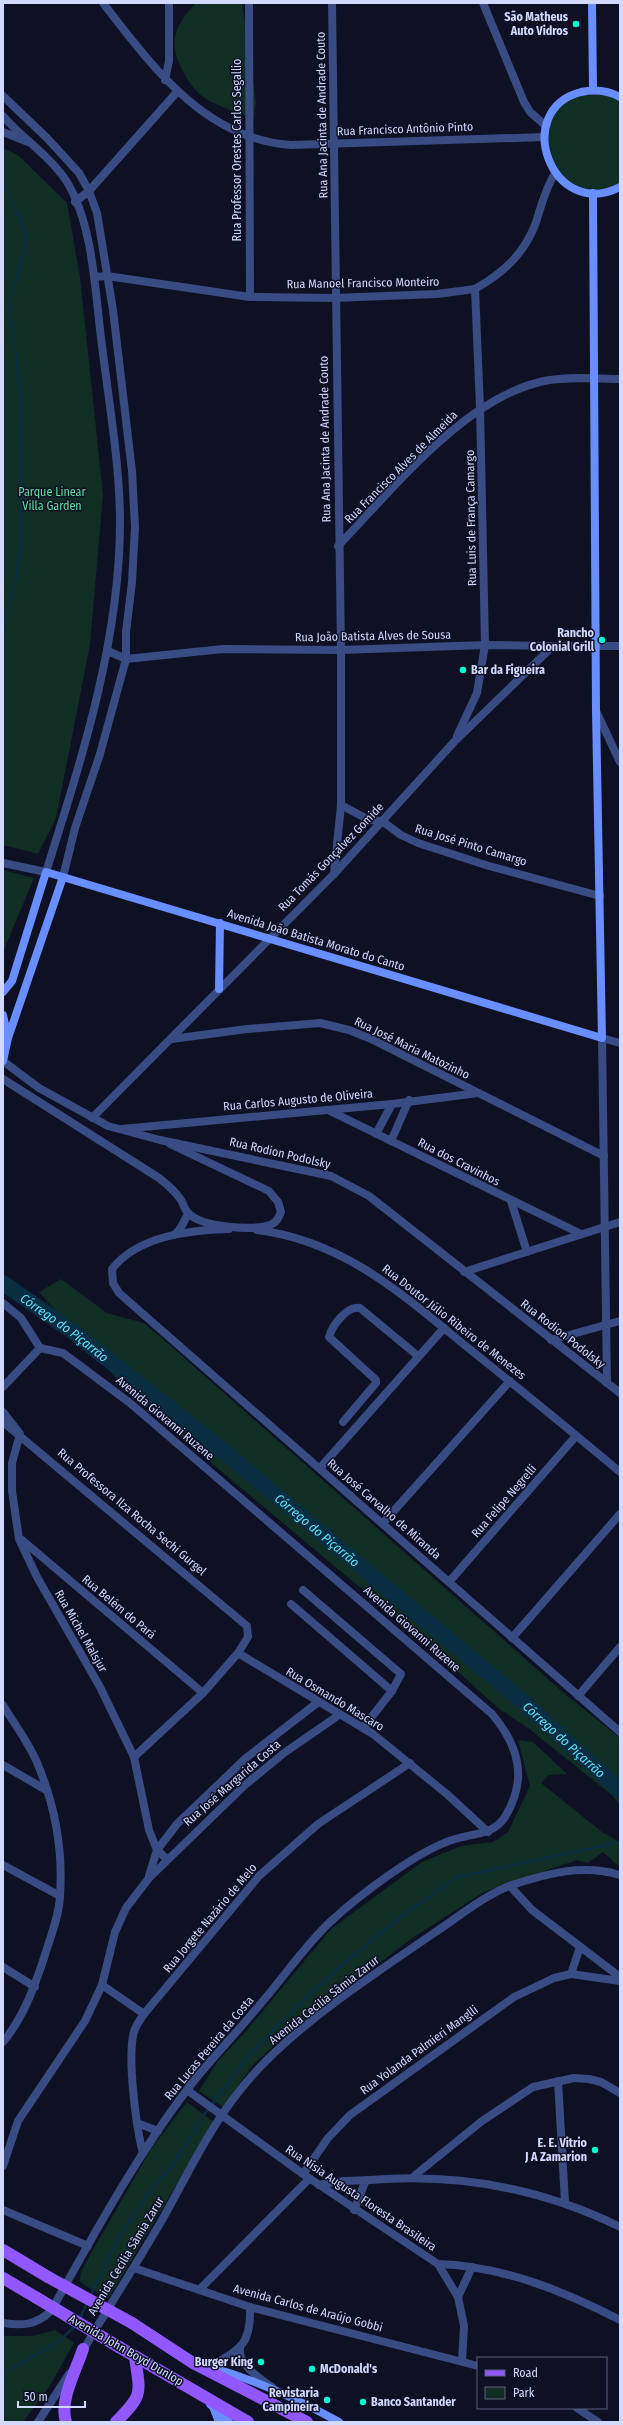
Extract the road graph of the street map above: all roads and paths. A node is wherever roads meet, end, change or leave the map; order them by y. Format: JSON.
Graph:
{"nodes":[{"id":1,"x":103,"y":3,"type":"edge"},
{"id":2,"x":169,"y":3,"type":"edge"},
{"id":3,"x":249,"y":3,"type":"edge"},
{"id":4,"x":332,"y":3,"type":"edge"},
{"id":5,"x":483,"y":3,"type":"edge"},
{"id":6,"x":592,"y":3,"type":"edge"},
{"id":7,"x":165,"y":80,"type":"junction"},
{"id":8,"x":593,"y":90,"type":"junction"},
{"id":9,"x":177,"y":92,"type":"junction"},
{"id":10,"x":3,"y":97,"type":"edge"},
{"id":11,"x":620,"y":97,"type":"edge"},
{"id":12,"x":3,"y":116,"type":"edge"},
{"id":13,"x":546,"y":126,"type":"junction"},
{"id":14,"x":3,"y":132,"type":"edge"},
{"id":15,"x":249,"y":137,"type":"junction"},
{"id":16,"x":544,"y":137,"type":"junction"},
{"id":17,"x":34,"y":144,"type":"junction"},
{"id":18,"x":335,"y":144,"type":"junction"},
{"id":19,"x":555,"y":173,"type":"junction"},
{"id":20,"x":620,"y":187,"type":"edge"},
{"id":21,"x":89,"y":190,"type":"junction"},
{"id":22,"x":593,"y":193,"type":"junction"},
{"id":23,"x":75,"y":202,"type":"junction"},
{"id":24,"x":107,"y":276,"type":"junction"},
{"id":25,"x":94,"y":277,"type":"junction"},
{"id":26,"x":475,"y":289,"type":"junction"},
{"id":27,"x":250,"y":297,"type":"junction"},
{"id":28,"x":334,"y":298,"type":"junction"},
{"id":29,"x":594,"y":379,"type":"junction"},
{"id":30,"x":620,"y":379,"type":"edge"},
{"id":31,"x":480,"y":408,"type":"junction"},
{"id":32,"x":338,"y":546,"type":"junction"},
{"id":33,"x":485,"y":645,"type":"junction"},
{"id":34,"x":553,"y":646,"type":"junction"},
{"id":35,"x":596,"y":646,"type":"junction"},
{"id":36,"x":620,"y":646,"type":"edge"},
{"id":37,"x":341,"y":650,"type":"junction"},
{"id":38,"x":108,"y":651,"type":"junction"},
{"id":39,"x":126,"y":659,"type":"junction"},
{"id":40,"x":596,"y":711,"type":"junction"},
{"id":41,"x":454,"y":742,"type":"junction"},
{"id":42,"x":620,"y":762,"type":"edge"},
{"id":43,"x":340,"y":805,"type":"junction"},
{"id":44,"x":382,"y":821,"type":"junction"},
{"id":45,"x":3,"y":863,"type":"edge"},
{"id":46,"x":46,"y":872,"type":"junction"},
{"id":47,"x":334,"y":874,"type":"junction"},
{"id":48,"x":63,"y":877,"type":"junction"},
{"id":49,"x":600,"y":896,"type":"junction"},
{"id":50,"x":220,"y":923,"type":"junction"},
{"id":51,"x":268,"y":939,"type":"junction"},
{"id":52,"x":219,"y":989,"type":"junction"},
{"id":53,"x":3,"y":992,"type":"edge"},
{"id":54,"x":3,"y":1015,"type":"edge"},
{"id":55,"x":8,"y":1038,"type":"junction"},
{"id":56,"x":602,"y":1038,"type":"junction"},
{"id":57,"x":172,"y":1039,"type":"junction"},
{"id":58,"x":620,"y":1044,"type":"edge"},
{"id":59,"x":3,"y":1061,"type":"edge"},
{"id":60,"x":3,"y":1079,"type":"edge"},
{"id":61,"x":479,"y":1093,"type":"junction"},
{"id":62,"x":409,"y":1100,"type":"junction"},
{"id":63,"x":392,"y":1104,"type":"junction"},
{"id":64,"x":327,"y":1110,"type":"junction"},
{"id":65,"x":92,"y":1118,"type":"junction"},
{"id":66,"x":119,"y":1129,"type":"junction"},
{"id":67,"x":376,"y":1134,"type":"junction"},
{"id":68,"x":160,"y":1140,"type":"junction"},
{"id":69,"x":391,"y":1141,"type":"junction"},
{"id":70,"x":604,"y":1156,"type":"junction"},
{"id":71,"x":511,"y":1201,"type":"junction"},
{"id":72,"x":188,"y":1214,"type":"junction"},
{"id":73,"x":620,"y":1222,"type":"edge"},
{"id":74,"x":244,"y":1228,"type":"junction"},
{"id":75,"x":604,"y":1228,"type":"junction"},
{"id":76,"x":581,"y":1234,"type":"junction"},
{"id":77,"x":173,"y":1235,"type":"junction"},
{"id":78,"x":527,"y":1252,"type":"junction"},
{"id":79,"x":464,"y":1272,"type":"junction"},
{"id":80,"x":3,"y":1303,"type":"edge"},
{"id":81,"x":131,"y":1303,"type":"joint"},
{"id":82,"x":620,"y":1321,"type":"edge"},
{"id":83,"x":605,"y":1325,"type":"junction"},
{"id":84,"x":444,"y":1328,"type":"junction"},
{"id":85,"x":551,"y":1340,"type":"junction"},
{"id":86,"x":40,"y":1348,"type":"junction"},
{"id":87,"x":418,"y":1356,"type":"junction"},
{"id":88,"x":510,"y":1381,"type":"junction"},
{"id":89,"x":607,"y":1384,"type":"junction"},
{"id":90,"x":3,"y":1387,"type":"edge"},
{"id":91,"x":620,"y":1393,"type":"edge"},
{"id":92,"x":3,"y":1412,"type":"edge"},
{"id":93,"x":3,"y":1422,"type":"edge"},
{"id":94,"x":343,"y":1422,"type":"dead end"},
{"id":95,"x":20,"y":1434,"type":"junction"},
{"id":96,"x":576,"y":1436,"type":"junction"},
{"id":97,"x":320,"y":1468,"type":"junction"},
{"id":98,"x":620,"y":1472,"type":"edge"},
{"id":99,"x":620,"y":1514,"type":"edge"},
{"id":100,"x":383,"y":1523,"type":"junction"},
{"id":101,"x":19,"y":1538,"type":"junction"},
{"id":102,"x":449,"y":1582,"type":"junction"},
{"id":103,"x":303,"y":1590,"type":"dead end"},
{"id":104,"x":291,"y":1604,"type":"dead end"},
{"id":105,"x":512,"y":1638,"type":"junction"},
{"id":106,"x":620,"y":1647,"type":"edge"},
{"id":107,"x":238,"y":1653,"type":"junction"},
{"id":108,"x":392,"y":1691,"type":"junction"},
{"id":109,"x":203,"y":1693,"type":"junction"},
{"id":110,"x":578,"y":1696,"type":"junction"},
{"id":111,"x":317,"y":1703,"type":"junction"},
{"id":112,"x":3,"y":1705,"type":"edge"},
{"id":113,"x":339,"y":1715,"type":"junction"},
{"id":114,"x":363,"y":1728,"type":"junction"},
{"id":115,"x":620,"y":1732,"type":"edge"},
{"id":116,"x":134,"y":1758,"type":"junction"},
{"id":117,"x":410,"y":1763,"type":"junction"},
{"id":118,"x":3,"y":1765,"type":"edge"},
{"id":119,"x":46,"y":1790,"type":"junction"},
{"id":120,"x":488,"y":1832,"type":"junction"},
{"id":121,"x":157,"y":1850,"type":"junction"},
{"id":122,"x":167,"y":1859,"type":"junction"},
{"id":123,"x":3,"y":1865,"type":"edge"},
{"id":124,"x":620,"y":1875,"type":"edge"},
{"id":125,"x":148,"y":1878,"type":"junction"},
{"id":126,"x":510,"y":1886,"type":"junction"},
{"id":127,"x":60,"y":1896,"type":"junction"},
{"id":128,"x":580,"y":1948,"type":"junction"},
{"id":129,"x":3,"y":1967,"type":"edge"},
{"id":130,"x":571,"y":1974,"type":"junction"},
{"id":131,"x":620,"y":1977,"type":"edge"},
{"id":132,"x":620,"y":1981,"type":"edge"},
{"id":133,"x":102,"y":1985,"type":"junction"},
{"id":134,"x":35,"y":1987,"type":"junction"},
{"id":135,"x":144,"y":2014,"type":"junction"},
{"id":136,"x":3,"y":2042,"type":"edge"},
{"id":137,"x":558,"y":2081,"type":"junction"},
{"id":138,"x":187,"y":2090,"type":"junction"},
{"id":139,"x":620,"y":2094,"type":"edge"},
{"id":140,"x":219,"y":2113,"type":"junction"},
{"id":141,"x":137,"y":2124,"type":"junction"},
{"id":142,"x":158,"y":2131,"type":"junction"},
{"id":143,"x":143,"y":2153,"type":"junction"},
{"id":144,"x":3,"y":2166,"type":"edge"},
{"id":145,"x":414,"y":2176,"type":"junction"},
{"id":146,"x":306,"y":2177,"type":"junction"},
{"id":147,"x":366,"y":2180,"type":"junction"},
{"id":148,"x":319,"y":2185,"type":"junction"},
{"id":149,"x":565,"y":2202,"type":"junction"},
{"id":150,"x":3,"y":2210,"type":"edge"},
{"id":151,"x":354,"y":2210,"type":"junction"},
{"id":152,"x":620,"y":2227,"type":"edge"},
{"id":153,"x":3,"y":2243,"type":"edge"},
{"id":154,"x":88,"y":2246,"type":"junction"},
{"id":155,"x":3,"y":2250,"type":"edge"},
{"id":156,"x":25,"y":2263,"type":"junction"},
{"id":157,"x":438,"y":2264,"type":"junction"},
{"id":158,"x":472,"y":2267,"type":"junction"},
{"id":159,"x":134,"y":2268,"type":"junction"},
{"id":160,"x":3,"y":2280,"type":"edge"},
{"id":161,"x":199,"y":2290,"type":"junction"},
{"id":162,"x":458,"y":2297,"type":"junction"},
{"id":163,"x":250,"y":2307,"type":"junction"},
{"id":164,"x":620,"y":2320,"type":"edge"},
{"id":165,"x":3,"y":2323,"type":"edge"},
{"id":166,"x":83,"y":2349,"type":"junction"},
{"id":167,"x":240,"y":2349,"type":"junction"},
{"id":168,"x":135,"y":2356,"type":"junction"},
{"id":169,"x":462,"y":2361,"type":"junction"},
{"id":170,"x":193,"y":2363,"type":"junction"},
{"id":171,"x":477,"y":2366,"type":"edge"},
{"id":172,"x":209,"y":2367,"type":"junction"},
{"id":173,"x":276,"y":2390,"type":"junction"},
{"id":174,"x":200,"y":2393,"type":"junction"},
{"id":175,"x":213,"y":2407,"type":"junction"},
{"id":176,"x":578,"y":2409,"type":"edge"},
{"id":177,"x":38,"y":2422,"type":"edge"},
{"id":178,"x":66,"y":2422,"type":"edge"},
{"id":179,"x":116,"y":2422,"type":"edge"},
{"id":180,"x":219,"y":2422,"type":"edge"},
{"id":181,"x":228,"y":2422,"type":"edge"},
{"id":182,"x":248,"y":2422,"type":"edge"},
{"id":183,"x":307,"y":2422,"type":"edge"},
{"id":184,"x":339,"y":2422,"type":"edge"},
{"id":185,"x":598,"y":2422,"type":"edge"}],
"edges":[{"from":1,"to":7,"type":"street","name":"Rua Francisco Antônio Pinto"},
{"from":2,"to":7,"type":"street"},
{"from":3,"to":15,"type":"street","name":"Rua Professor Orestes Carlos Segallio"},
{"from":4,"to":18,"type":"street","name":"Rua Ana Jacinta de Andrade Couto"},
{"from":5,"to":13,"type":"street"},
{"from":6,"to":8,"type":"main road"},
{"from":7,"to":9,"type":"street","name":"Rua Francisco Antônio Pinto"},
{"from":8,"to":11,"type":"main road"},
{"from":8,"to":13,"type":"main road"},
{"from":9,"to":15,"type":"street","name":"Rua Francisco Antônio Pinto"},
{"from":9,"to":21,"type":"street"},
{"from":10,"to":21,"type":"street"},
{"from":12,"to":17,"type":"street"},
{"from":13,"to":16,"type":"main road"},
{"from":14,"to":17,"type":"street"},
{"from":15,"to":18,"type":"street","name":"Rua Francisco Antônio Pinto"},
{"from":15,"to":27,"type":"street","name":"Rua Professor Orestes Carlos Segallio"},
{"from":16,"to":18,"type":"street","name":"Rua Francisco Antônio Pinto"},
{"from":16,"to":19,"type":"main road"},
{"from":17,"to":23,"type":"street"},
{"from":18,"to":28,"type":"street","name":"Rua Ana Jacinta de Andrade Couto"},
{"from":19,"to":22,"type":"main road"},
{"from":19,"to":26,"type":"street","name":"Rua Manoel Francisco Monteiro"},
{"from":20,"to":22,"type":"main road"},
{"from":21,"to":23,"type":"street"},
{"from":21,"to":24,"type":"street"},
{"from":22,"to":29,"type":"main road"},
{"from":23,"to":25,"type":"street"},
{"from":24,"to":25,"type":"street","name":"Rua Manoel Francisco Monteiro"},
{"from":24,"to":27,"type":"street","name":"Rua Manoel Francisco Monteiro"},
{"from":24,"to":39,"type":"street"},
{"from":25,"to":38,"type":"street"},
{"from":26,"to":28,"type":"street","name":"Rua Manoel Francisco Monteiro"},
{"from":26,"to":31,"type":"street","name":"Rua Luis de França Camargo"},
{"from":27,"to":28,"type":"street","name":"Rua Manoel Francisco Monteiro"},
{"from":28,"to":32,"type":"street","name":"Rua Ana Jacinta de Andrade Couto"},
{"from":29,"to":30,"type":"street","name":"Rua Francisco Alves de Almeida"},
{"from":29,"to":31,"type":"street","name":"Rua Francisco Alves de Almeida"},
{"from":29,"to":35,"type":"main road"},
{"from":31,"to":32,"type":"street","name":"Rua Francisco Alves de Almeida"},
{"from":31,"to":33,"type":"street","name":"Rua Luis de França Camargo"},
{"from":32,"to":37,"type":"street","name":"Rua Ana Jacinta de Andrade Couto"},
{"from":33,"to":34,"type":"street","name":"Rua João Batista Alves de Sousa"},
{"from":33,"to":37,"type":"street","name":"Rua João Batista Alves de Sousa"},
{"from":33,"to":41,"type":"street","name":"Rua Luis de França Camargo"},
{"from":34,"to":35,"type":"street","name":"Rua João Batista Alves de Sousa"},
{"from":34,"to":41,"type":"street","name":"Rua Tomás Gonçalvez Gomide"},
{"from":35,"to":36,"type":"street","name":"Rua João Batista Alves de Sousa"},
{"from":35,"to":40,"type":"main road"},
{"from":37,"to":39,"type":"street","name":"Rua João Batista Alves de Sousa"},
{"from":37,"to":43,"type":"street","name":"Rua Ana Jacinta de Andrade Couto"},
{"from":38,"to":39,"type":"street"},
{"from":38,"to":46,"type":"street"},
{"from":39,"to":48,"type":"street"},
{"from":40,"to":42,"type":"street"},
{"from":40,"to":49,"type":"main road"},
{"from":41,"to":44,"type":"street","name":"Rua Tomás Gonçalvez Gomide"},
{"from":43,"to":44,"type":"street","name":"Rua José Pinto Camargo"},
{"from":43,"to":47,"type":"street","name":"Rua Ana Jacinta de Andrade Couto"},
{"from":44,"to":47,"type":"street","name":"Rua Tomás Gonçalvez Gomide"},
{"from":44,"to":49,"type":"street","name":"Rua José Pinto Camargo"},
{"from":45,"to":46,"type":"street","name":"Avenida João Batista Morato do Canto"},
{"from":46,"to":48,"type":"main road","name":"Avenida João Batista Morato do Canto"},
{"from":46,"to":53,"type":"main road"},
{"from":47,"to":51,"type":"street","name":"Rua Tomás Gonçalvez Gomide"},
{"from":48,"to":50,"type":"main road","name":"Avenida João Batista Morato do Canto"},
{"from":48,"to":55,"type":"main road"},
{"from":49,"to":56,"type":"main road"},
{"from":50,"to":51,"type":"main road","name":"Avenida João Batista Morato do Canto"},
{"from":50,"to":52,"type":"main road"},
{"from":51,"to":52,"type":"street","name":"Rua Tomás Gonçalvez Gomide"},
{"from":51,"to":56,"type":"main road","name":"Avenida João Batista Morato do Canto"},
{"from":52,"to":57,"type":"street","name":"Rua Tomás Gonçalvez Gomide"},
{"from":54,"to":55,"type":"main road"},
{"from":55,"to":59,"type":"main road"},
{"from":56,"to":58,"type":"street","name":"Avenida João Batista Morato do Canto"},
{"from":56,"to":70,"type":"street"},
{"from":57,"to":61,"type":"street","name":"Rua José Maria Matozinho"},
{"from":57,"to":65,"type":"street","name":"Rua Tomás Gonçalvez Gomide"},
{"from":59,"to":65,"type":"street","name":"Rua Rodion Podolsky"},
{"from":60,"to":72,"type":"street"},
{"from":61,"to":62,"type":"street","name":"Rua Carlos Augusto de Oliveira"},
{"from":61,"to":70,"type":"street","name":"Rua José Maria Matozinho"},
{"from":62,"to":63,"type":"street","name":"Rua Carlos Augusto de Oliveira"},
{"from":62,"to":69,"type":"street"},
{"from":63,"to":64,"type":"street","name":"Rua Carlos Augusto de Oliveira"},
{"from":63,"to":67,"type":"street"},
{"from":64,"to":66,"type":"street","name":"Rua Carlos Augusto de Oliveira"},
{"from":64,"to":67,"type":"street","name":"Rua dos Cravinhos"},
{"from":65,"to":66,"type":"street","name":"Rua Rodion Podolsky"},
{"from":66,"to":68,"type":"street","name":"Rua Rodion Podolsky"},
{"from":67,"to":69,"type":"street","name":"Rua dos Cravinhos"},
{"from":68,"to":74,"type":"street"},
{"from":68,"to":79,"type":"street","name":"Rua Rodion Podolsky"},
{"from":69,"to":71,"type":"street","name":"Rua dos Cravinhos"},
{"from":70,"to":75,"type":"street"},
{"from":71,"to":76,"type":"street","name":"Rua dos Cravinhos"},
{"from":71,"to":78,"type":"street"},
{"from":72,"to":74,"type":"street"},
{"from":72,"to":77,"type":"street"},
{"from":73,"to":75,"type":"street"},
{"from":74,"to":77,"type":"street","name":"Rua Doutor Júlio Ribeiro de Menezes"},
{"from":74,"to":84,"type":"street","name":"Rua Doutor Júlio Ribeiro de Menezes"},
{"from":75,"to":76,"type":"street"},
{"from":75,"to":83,"type":"street"},
{"from":76,"to":78,"type":"street"},
{"from":77,"to":81,"type":"street","name":"Rua Doutor Júlio Ribeiro de Menezes"},
{"from":78,"to":79,"type":"street"},
{"from":79,"to":85,"type":"street","name":"Rua Rodion Podolsky"},
{"from":80,"to":86,"type":"street"},
{"from":81,"to":97,"type":"street","name":"Rua José Carvalho de Miranda"},
{"from":82,"to":83,"type":"street"},
{"from":83,"to":85,"type":"street"},
{"from":83,"to":89,"type":"street"},
{"from":84,"to":87,"type":"street"},
{"from":84,"to":88,"type":"street","name":"Rua Doutor Júlio Ribeiro de Menezes"},
{"from":85,"to":89,"type":"street","name":"Rua Rodion Podolsky"},
{"from":86,"to":90,"type":"street"},
{"from":86,"to":120,"type":"street","name":"Avenida Giovanni Ruzene"},
{"from":87,"to":94,"type":"street"},
{"from":87,"to":97,"type":"street"},
{"from":88,"to":96,"type":"street","name":"Rua Doutor Júlio Ribeiro de Menezes"},
{"from":88,"to":100,"type":"street"},
{"from":89,"to":91,"type":"street","name":"Rua Rodion Podolsky"},
{"from":92,"to":95,"type":"street"},
{"from":93,"to":95,"type":"street","name":"Rua Professora Ilza Rocha Sechi Gurgel"},
{"from":95,"to":101,"type":"street","name":"Rua Michel Malsjur"},
{"from":95,"to":107,"type":"street","name":"Rua Professora Ilza Rocha Sechi Gurgel"},
{"from":96,"to":98,"type":"street","name":"Rua Doutor Júlio Ribeiro de Menezes"},
{"from":96,"to":102,"type":"street","name":"Rua Felipe Negrelli"},
{"from":97,"to":100,"type":"street","name":"Rua José Carvalho de Miranda"},
{"from":99,"to":105,"type":"street"},
{"from":100,"to":102,"type":"street","name":"Rua José Carvalho de Miranda"},
{"from":101,"to":109,"type":"street","name":"Rua Belém do Pará"},
{"from":101,"to":116,"type":"street","name":"Rua Michel Malsjur"},
{"from":102,"to":105,"type":"street","name":"Rua José Carvalho de Miranda"},
{"from":103,"to":108,"type":"street"},
{"from":104,"to":108,"type":"street"},
{"from":105,"to":110,"type":"street","name":"Rua José Carvalho de Miranda"},
{"from":106,"to":110,"type":"street"},
{"from":107,"to":109,"type":"street"},
{"from":107,"to":111,"type":"street","name":"Rua Osmando Mascaro"},
{"from":108,"to":114,"type":"street"},
{"from":109,"to":116,"type":"street"},
{"from":110,"to":115,"type":"street","name":"Rua José Carvalho de Miranda"},
{"from":111,"to":113,"type":"street","name":"Rua Osmando Mascaro"},
{"from":111,"to":121,"type":"street","name":"Rua José Margarida Costa"},
{"from":112,"to":119,"type":"street"},
{"from":113,"to":114,"type":"street","name":"Rua Osmando Mascaro"},
{"from":113,"to":122,"type":"street","name":"Rua José Margarida Costa"},
{"from":114,"to":117,"type":"street","name":"Rua Osmando Mascaro"},
{"from":116,"to":121,"type":"street","name":"Rua Michel Malsjur"},
{"from":117,"to":120,"type":"street","name":"Rua Osmando Mascaro"},
{"from":117,"to":135,"type":"street","name":"Rua Jorgete Nazário de Melo"},
{"from":118,"to":119,"type":"street"},
{"from":119,"to":127,"type":"street"},
{"from":120,"to":138,"type":"street","name":"Rua Lucas Pereira da Costa"},
{"from":121,"to":122,"type":"street","name":"Rua Michel Malsjur"},
{"from":121,"to":125,"type":"street","name":"Rua José Margarida Costa"},
{"from":122,"to":125,"type":"street","name":"Rua José Margarida Costa"},
{"from":123,"to":127,"type":"street"},
{"from":124,"to":126,"type":"street","name":"Avenida Cecília Sâmia Zarur"},
{"from":125,"to":133,"type":"street","name":"Rua José Margarida Costa"},
{"from":126,"to":128,"type":"street"},
{"from":126,"to":140,"type":"street","name":"Avenida Cecília Sâmia Zarur"},
{"from":127,"to":134,"type":"street"},
{"from":128,"to":130,"type":"street"},
{"from":128,"to":131,"type":"street"},
{"from":129,"to":134,"type":"street"},
{"from":130,"to":132,"type":"street","name":"Rua Yolanda Palmieri Manglli"},
{"from":130,"to":146,"type":"street","name":"Rua Yolanda Palmieri Manglli"},
{"from":133,"to":135,"type":"street"},
{"from":133,"to":144,"type":"street","name":"Rua José Margarida Costa"},
{"from":134,"to":136,"type":"street"},
{"from":135,"to":141,"type":"street","name":"Rua Jorgete Nazário de Melo"},
{"from":137,"to":139,"type":"street"},
{"from":137,"to":145,"type":"street"},
{"from":137,"to":149,"type":"street"},
{"from":138,"to":140,"type":"street","name":"Rua Nísia Augusta Floresta Brasileira"},
{"from":138,"to":142,"type":"street","name":"Rua Lucas Pereira da Costa"},
{"from":140,"to":146,"type":"street","name":"Rua Nísia Augusta Floresta Brasileira"},
{"from":140,"to":159,"type":"street","name":"Avenida Cecília Sâmia Zarur"},
{"from":141,"to":142,"type":"street"},
{"from":141,"to":143,"type":"street","name":"Rua Jorgete Nazário de Melo"},
{"from":142,"to":143,"type":"street","name":"Rua Lucas Pereira da Costa"},
{"from":143,"to":154,"type":"street","name":"Rua Lucas Pereira da Costa"},
{"from":145,"to":147,"type":"street"},
{"from":145,"to":149,"type":"street"},
{"from":146,"to":148,"type":"street","name":"Rua Nísia Augusta Floresta Brasileira"},
{"from":146,"to":161,"type":"street","name":"Rua Yolanda Palmieri Manglli"},
{"from":147,"to":148,"type":"street"},
{"from":147,"to":151,"type":"street"},
{"from":148,"to":151,"type":"street","name":"Rua Nísia Augusta Floresta Brasileira"},
{"from":149,"to":152,"type":"street"},
{"from":150,"to":154,"type":"street"},
{"from":151,"to":157,"type":"street","name":"Rua Nísia Augusta Floresta Brasileira"},
{"from":153,"to":156,"type":"street"},
{"from":154,"to":165,"type":"street","name":"Rua Lucas Pereira da Costa"},
{"from":155,"to":156,"type":"main road","name":"Avenida John Boyd Dunlop"},
{"from":156,"to":170,"type":"main road","name":"Avenida John Boyd Dunlop","bridge":true},
{"from":157,"to":158,"type":"street"},
{"from":157,"to":162,"type":"street","name":"Rua Nísia Augusta Floresta Brasileira"},
{"from":158,"to":162,"type":"street"},
{"from":158,"to":164,"type":"street"},
{"from":159,"to":161,"type":"street","name":"Avenida Carlos de Araújo Gobbi"},
{"from":159,"to":166,"type":"street","name":"Avenida Cecília Sâmia Zarur"},
{"from":160,"to":168,"type":"main road","name":"Avenida John Boyd Dunlop","bridge":true},
{"from":161,"to":163,"type":"street","name":"Avenida Carlos de Araújo Gobbi"},
{"from":162,"to":169,"type":"street","name":"Rua Nísia Augusta Floresta Brasileira"},
{"from":163,"to":167,"type":"street"},
{"from":163,"to":169,"type":"street","name":"Avenida Carlos de Araújo Gobbi"},
{"from":166,"to":177,"type":"street","name":"Avenida Cecília Sâmia Zarur"},
{"from":166,"to":178,"type":"main road"},
{"from":167,"to":172,"type":"street"},
{"from":167,"to":173,"type":"street"},
{"from":168,"to":174,"type":"main road","name":"Avenida John Boyd Dunlop"},
{"from":168,"to":179,"type":"main road"},
{"from":169,"to":171,"type":"street","name":"Avenida Carlos de Araújo Gobbi"},
{"from":170,"to":172,"type":"main road","name":"Avenida John Boyd Dunlop"},
{"from":170,"to":183,"type":"main road","name":"Avenida John Boyd Dunlop"},
{"from":172,"to":173,"type":"main road","name":"Avenida John Boyd Dunlop"},
{"from":173,"to":184,"type":"main road","name":"Avenida John Boyd Dunlop"},
{"from":174,"to":175,"type":"main road"},
{"from":174,"to":182,"type":"main road","name":"Avenida John Boyd Dunlop"},
{"from":175,"to":180,"type":"main road"},
{"from":175,"to":181,"type":"main road"},
{"from":176,"to":185,"type":"street"}]}
